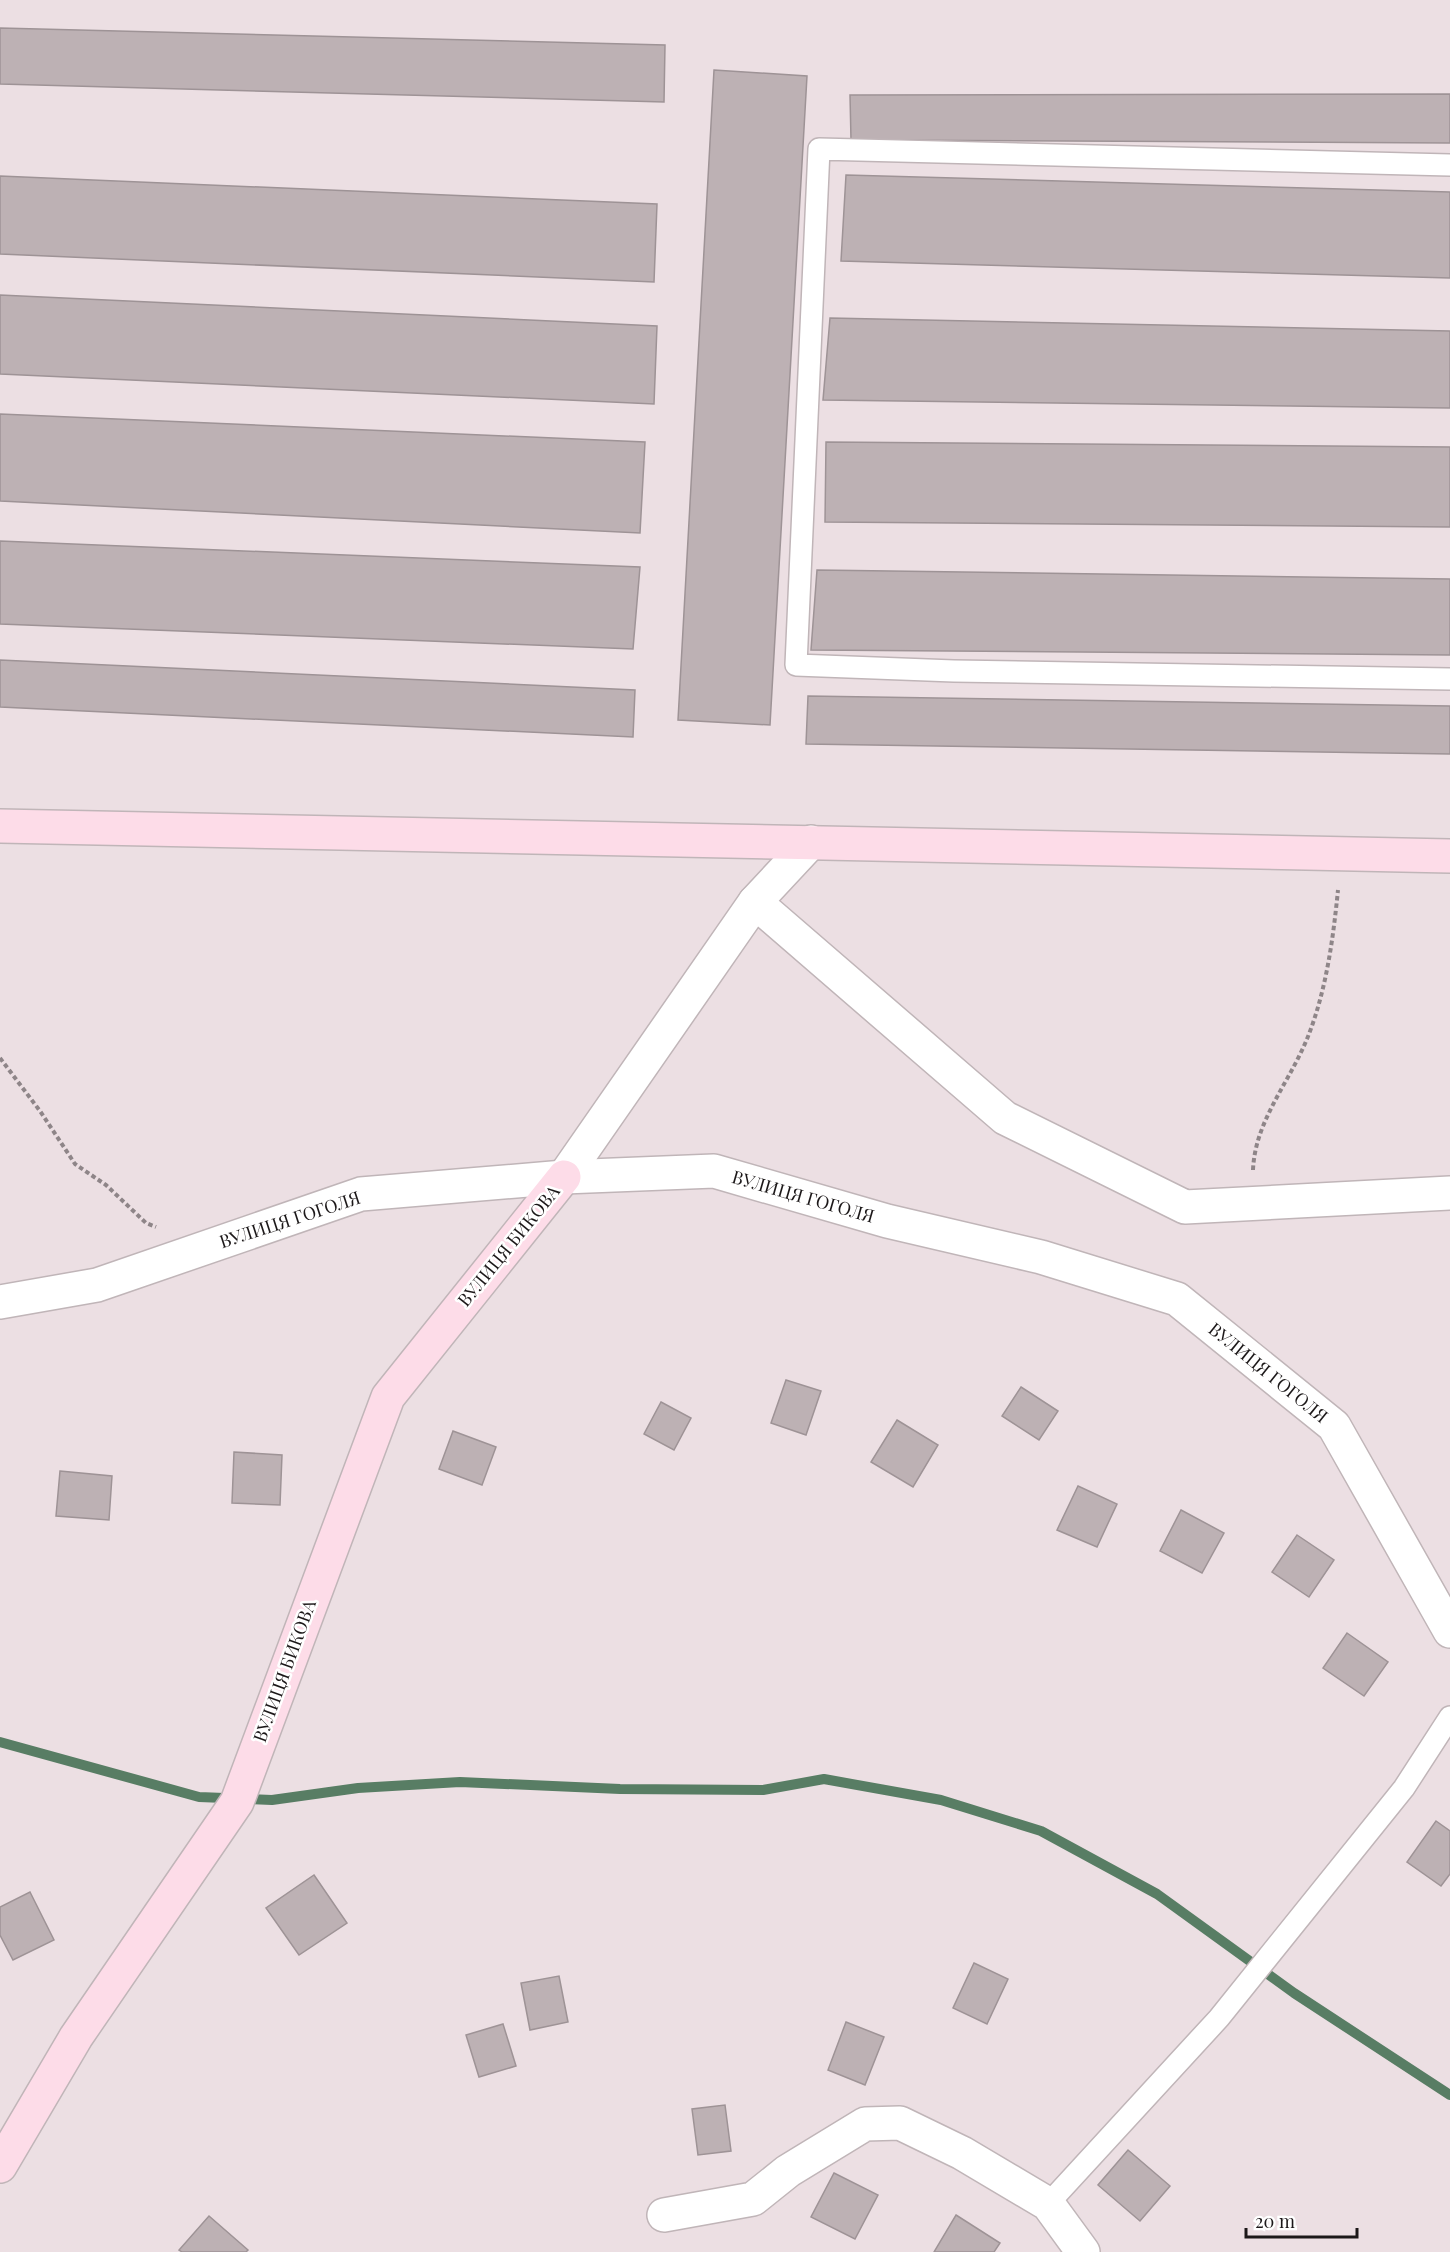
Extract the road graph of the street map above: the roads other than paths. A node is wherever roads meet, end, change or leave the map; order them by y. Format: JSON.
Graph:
{"nodes":[{"id":1,"x":1450,"y":165,"type":"edge"},
{"id":2,"x":1450,"y":679,"type":"edge"},
{"id":3,"x":0,"y":826,"type":"edge"},
{"id":4,"x":811,"y":842,"type":"junction"},
{"id":5,"x":1450,"y":856,"type":"edge"},
{"id":6,"x":755,"y":902,"type":"junction"},
{"id":7,"x":564,"y":1177,"type":"junction"},
{"id":8,"x":1450,"y":1193,"type":"edge"},
{"id":9,"x":0,"y":1302,"type":"edge"},
{"id":10,"x":1450,"y":1631,"type":"edge"},
{"id":11,"x":1450,"y":1717,"type":"edge"},
{"id":12,"x":0,"y":2166,"type":"edge"},
{"id":13,"x":1048,"y":2204,"type":"junction"},
{"id":14,"x":664,"y":2215,"type":"dead end"},
{"id":15,"x":1083,"y":2252,"type":"edge"}],
"edges":[{"from":1,"to":2,"type":"lane"},
{"from":3,"to":4,"type":"street"},
{"from":4,"to":5,"type":"street"},
{"from":4,"to":6,"type":"street"},
{"from":6,"to":7,"type":"street"},
{"from":6,"to":8,"type":"street"},
{"from":7,"to":9,"type":"street","name":"ВУЛИЦЯ ГОГОЛЯ"},
{"from":7,"to":10,"type":"street","name":"ВУЛИЦЯ ГОГОЛЯ"},
{"from":7,"to":12,"type":"street","name":"ВУЛИЦЯ БИКОВА"},
{"from":11,"to":13,"type":"lane"},
{"from":13,"to":14,"type":"street"},
{"from":13,"to":15,"type":"street"}]}
